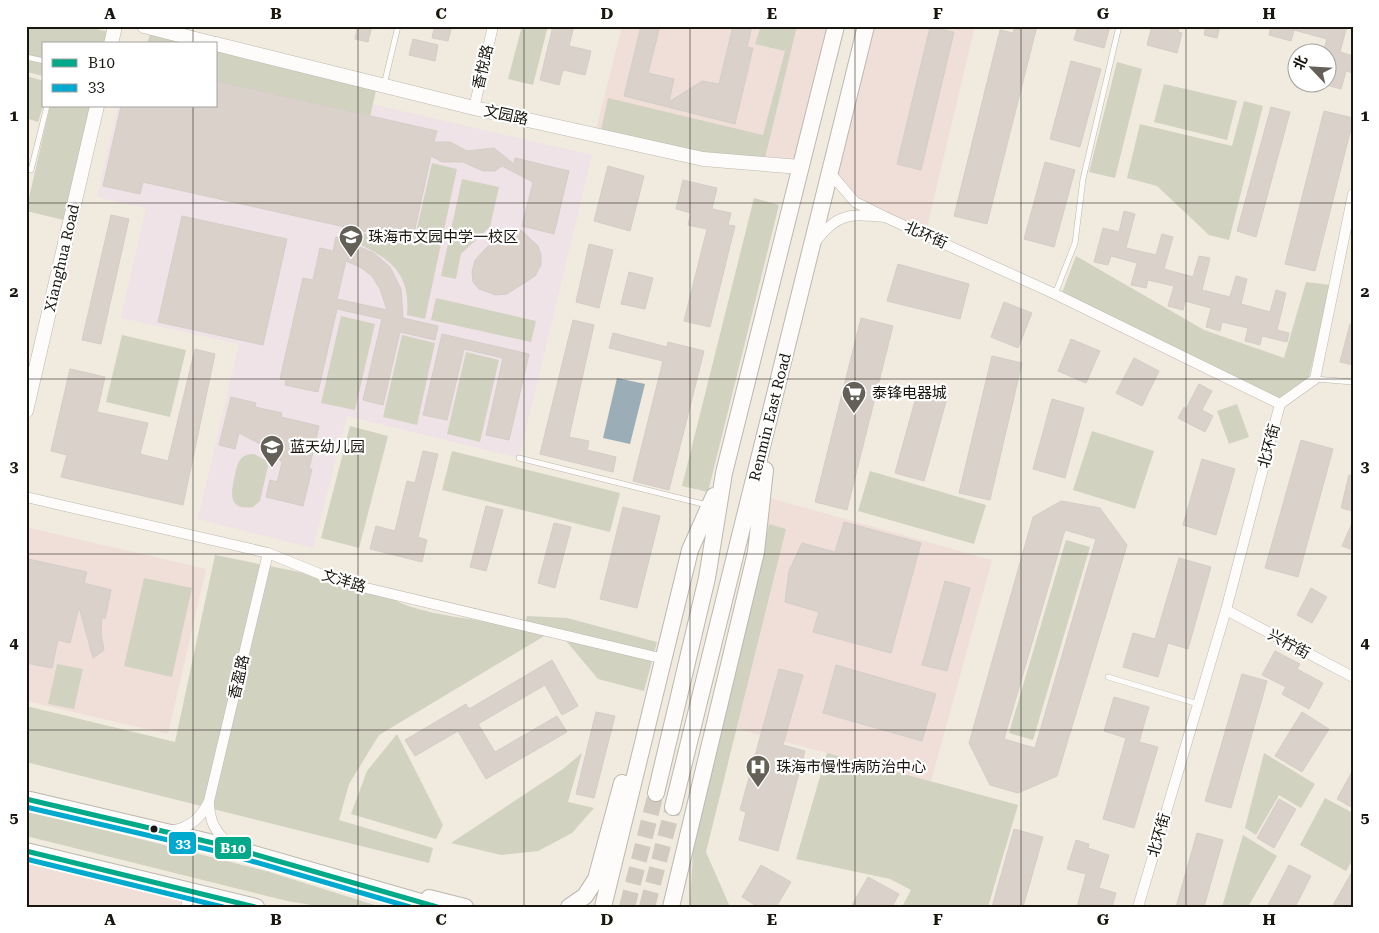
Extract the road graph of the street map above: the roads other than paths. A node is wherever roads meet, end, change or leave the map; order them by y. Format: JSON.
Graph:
{"nodes":[{"id":1,"x":115,"y":26,"type":"edge"},
{"id":2,"x":144,"y":26,"type":"edge"},
{"id":3,"x":398,"y":26,"type":"edge"},
{"id":4,"x":493,"y":26,"type":"edge"},
{"id":5,"x":836,"y":26,"type":"edge"},
{"id":6,"x":866,"y":26,"type":"edge"},
{"id":7,"x":1119,"y":26,"type":"edge"},
{"id":8,"x":111,"y":42,"type":"edge"},
{"id":9,"x":208,"y":42,"type":"edge"},
{"id":10,"x":218,"y":44,"type":"edge"},
{"id":11,"x":26,"y":57,"type":"edge"},
{"id":12,"x":42,"y":61,"type":"edge"},
{"id":13,"x":384,"y":86,"type":"junction"},
{"id":14,"x":46,"y":108,"type":"edge"},
{"id":15,"x":96,"y":108,"type":"edge"},
{"id":16,"x":474,"y":108,"type":"junction"},
{"id":17,"x":800,"y":167,"type":"junction"},
{"id":18,"x":31,"y":170,"type":"dead end"},
{"id":19,"x":831,"y":174,"type":"junction"},
{"id":20,"x":1353,"y":194,"type":"edge"},
{"id":21,"x":885,"y":217,"type":"junction"},
{"id":22,"x":813,"y":246,"type":"junction"},
{"id":23,"x":1055,"y":294,"type":"junction"},
{"id":24,"x":32,"y":361,"type":"edge"},
{"id":25,"x":1316,"y":379,"type":"junction"},
{"id":26,"x":1353,"y":382,"type":"edge"},
{"id":27,"x":1280,"y":404,"type":"junction"},
{"id":28,"x":26,"y":410,"type":"edge"},
{"id":29,"x":771,"y":414,"type":"junction"},
{"id":30,"x":518,"y":458,"type":"dead end"},
{"id":31,"x":724,"y":474,"type":"junction"},
{"id":32,"x":26,"y":497,"type":"edge"},
{"id":33,"x":710,"y":506,"type":"junction"},
{"id":34,"x":268,"y":553,"type":"junction"},
{"id":35,"x":1226,"y":610,"type":"junction"},
{"id":36,"x":664,"y":659,"type":"junction"},
{"id":37,"x":1108,"y":677,"type":"dead end"},
{"id":38,"x":1353,"y":677,"type":"edge"},
{"id":39,"x":1198,"y":704,"type":"junction"},
{"id":40,"x":645,"y":734,"type":"junction"},
{"id":41,"x":656,"y":793,"type":"tunnel mouth"},
{"id":42,"x":26,"y":799,"type":"edge"},
{"id":43,"x":209,"y":801,"type":"junction"},
{"id":44,"x":673,"y":807,"type":"tunnel mouth"},
{"id":45,"x":692,"y":823,"type":"junction"},
{"id":46,"x":162,"y":831,"type":"junction"},
{"id":47,"x":242,"y":850,"type":"junction"},
{"id":48,"x":26,"y":851,"type":"edge"},
{"id":49,"x":333,"y":876,"type":"junction"},
{"id":50,"x":608,"y":881,"type":"junction"},
{"id":51,"x":188,"y":899,"type":"edge"},
{"id":52,"x":256,"y":907,"type":"edge"},
{"id":53,"x":438,"y":907,"type":"edge"},
{"id":54,"x":466,"y":907,"type":"edge"},
{"id":55,"x":569,"y":907,"type":"edge"},
{"id":56,"x":603,"y":907,"type":"edge"},
{"id":57,"x":609,"y":907,"type":"edge"},
{"id":58,"x":671,"y":907,"type":"edge"},
{"id":59,"x":684,"y":907,"type":"edge"},
{"id":60,"x":1138,"y":907,"type":"edge"}],
"edges":[{"from":1,"to":8,"type":"street"},
{"from":2,"to":9,"type":"street","name":"文园路"},
{"from":3,"to":13,"type":"lane"},
{"from":4,"to":16,"type":"street","name":"香悅路"},
{"from":5,"to":17,"type":"main road","name":"Renmin East Road"},
{"from":6,"to":19,"type":"main road","name":"Renmin East Road"},
{"from":7,"to":23,"type":"lane"},
{"from":10,"to":13,"type":"street","name":"文园路"},
{"from":11,"to":12,"type":"lane"},
{"from":13,"to":16,"type":"street","name":"文园路"},
{"from":14,"to":18,"type":"lane"},
{"from":15,"to":24,"type":"street","name":"Xianghua Road"},
{"from":16,"to":17,"type":"street","name":"文园路"},
{"from":17,"to":31,"type":"main road","name":"Renmin East Road"},
{"from":19,"to":21,"type":"street","name":"北环街"},
{"from":19,"to":22,"type":"main road","name":"Renmin East Road"},
{"from":20,"to":25,"type":"street"},
{"from":21,"to":22,"type":"street","name":"北环街"},
{"from":21,"to":23,"type":"street","name":"北环街"},
{"from":22,"to":29,"type":"main road","name":"Renmin East Road"},
{"from":23,"to":27,"type":"street","name":"北环街"},
{"from":24,"to":28,"type":"street","name":"Xianghua Road"},
{"from":25,"to":26,"type":"lane"},
{"from":25,"to":27,"type":"street"},
{"from":27,"to":35,"type":"street","name":"北环街"},
{"from":29,"to":44,"type":"main road","name":"Renmin East Road"},
{"from":29,"to":45,"type":"main road"},
{"from":30,"to":33,"type":"lane"},
{"from":31,"to":33,"type":"main road"},
{"from":31,"to":41,"type":"main road","name":"Renmin East Road"},
{"from":32,"to":34,"type":"street","name":"文洋路"},
{"from":33,"to":36,"type":"main road"},
{"from":34,"to":36,"type":"street","name":"文洋路"},
{"from":34,"to":43,"type":"street","name":"香盈路"},
{"from":35,"to":38,"type":"street","name":"兴柠街"},
{"from":35,"to":39,"type":"street","name":"北环街"},
{"from":36,"to":40,"type":"main road"},
{"from":37,"to":39,"type":"lane"},
{"from":39,"to":60,"type":"street","name":"北环街"},
{"from":40,"to":50,"type":"main road"},
{"from":40,"to":55,"type":"main road"},
{"from":42,"to":46,"type":"main road"},
{"from":43,"to":46,"type":"street"},
{"from":43,"to":47,"type":"street"},
{"from":45,"to":58,"type":"main road"},
{"from":45,"to":59,"type":"main road"},
{"from":46,"to":47,"type":"main road"},
{"from":47,"to":49,"type":"main road"},
{"from":48,"to":51,"type":"main road"},
{"from":49,"to":53,"type":"main road"},
{"from":49,"to":54,"type":"main road"},
{"from":50,"to":56,"type":"main road"},
{"from":50,"to":57,"type":"main road"},
{"from":51,"to":52,"type":"main road"}]}
